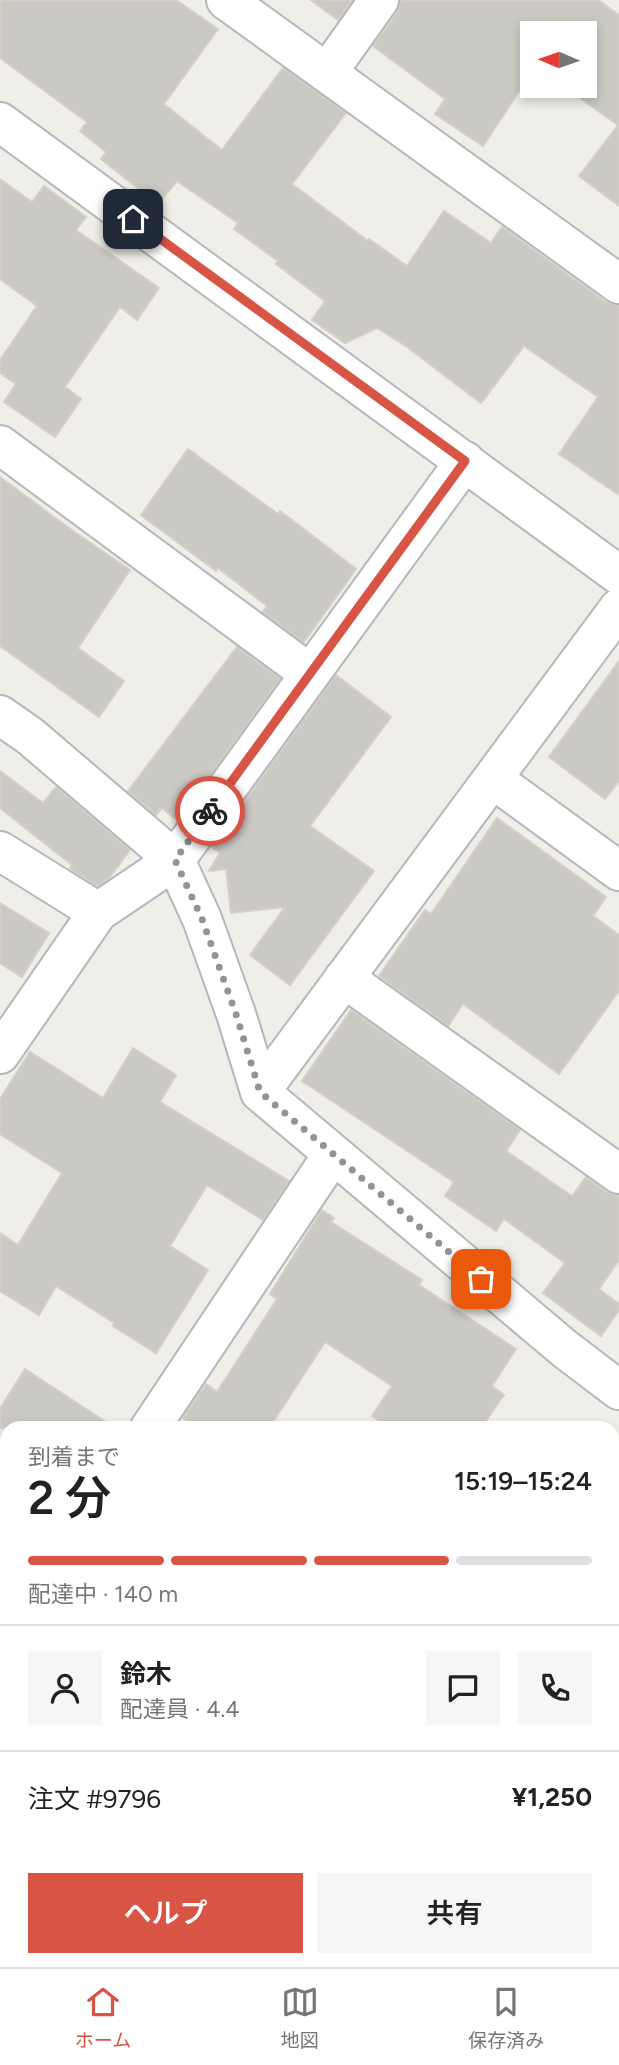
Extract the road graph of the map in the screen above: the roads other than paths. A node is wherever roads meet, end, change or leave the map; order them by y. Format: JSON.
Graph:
{"nodes":[{"id":1,"x":226,"y":0,"type":"edge"},
{"id":2,"x":379,"y":0,"type":"edge"},
{"id":3,"x":327,"y":73,"type":"junction"},
{"id":4,"x":0,"y":122,"type":"edge"},
{"id":5,"x":619,"y":284,"type":"edge"},
{"id":6,"x":0,"y":445,"type":"edge"},
{"id":7,"x":465,"y":461,"type":"junction"},
{"id":8,"x":619,"y":575,"type":"edge"},
{"id":9,"x":619,"y":608,"type":"edge"},
{"id":10,"x":309,"y":673,"type":"junction"},
{"id":11,"x":0,"y":715,"type":"edge"},
{"id":12,"x":493,"y":779,"type":"junction"},
{"id":13,"x":0,"y":851,"type":"edge"},
{"id":14,"x":175,"y":860,"type":"junction"},
{"id":15,"x":619,"y":872,"type":"edge"},
{"id":16,"x":98,"y":912,"type":"junction"},
{"id":17,"x":344,"y":978,"type":"junction"},
{"id":18,"x":0,"y":1054,"type":"edge"},
{"id":19,"x":260,"y":1092,"type":"junction"},
{"id":20,"x":333,"y":1154,"type":"junction"},
{"id":21,"x":619,"y":1174,"type":"edge"},
{"id":22,"x":619,"y":1390,"type":"edge"},
{"id":23,"x":155,"y":1421,"type":"edge"}],
"edges":[{"from":1,"to":3,"type":"street"},
{"from":2,"to":3,"type":"street"},
{"from":3,"to":5,"type":"street"},
{"from":4,"to":7,"type":"street"},
{"from":6,"to":10,"type":"street"},
{"from":7,"to":8,"type":"street"},
{"from":7,"to":10,"type":"street"},
{"from":9,"to":12,"type":"street"},
{"from":10,"to":14,"type":"street"},
{"from":11,"to":14,"type":"street"},
{"from":12,"to":15,"type":"street"},
{"from":12,"to":17,"type":"street"},
{"from":13,"to":16,"type":"street"},
{"from":14,"to":16,"type":"street"},
{"from":14,"to":19,"type":"street"},
{"from":16,"to":18,"type":"street"},
{"from":17,"to":19,"type":"street"},
{"from":17,"to":21,"type":"street"},
{"from":19,"to":20,"type":"street"},
{"from":20,"to":22,"type":"street"},
{"from":20,"to":23,"type":"street"}]}
